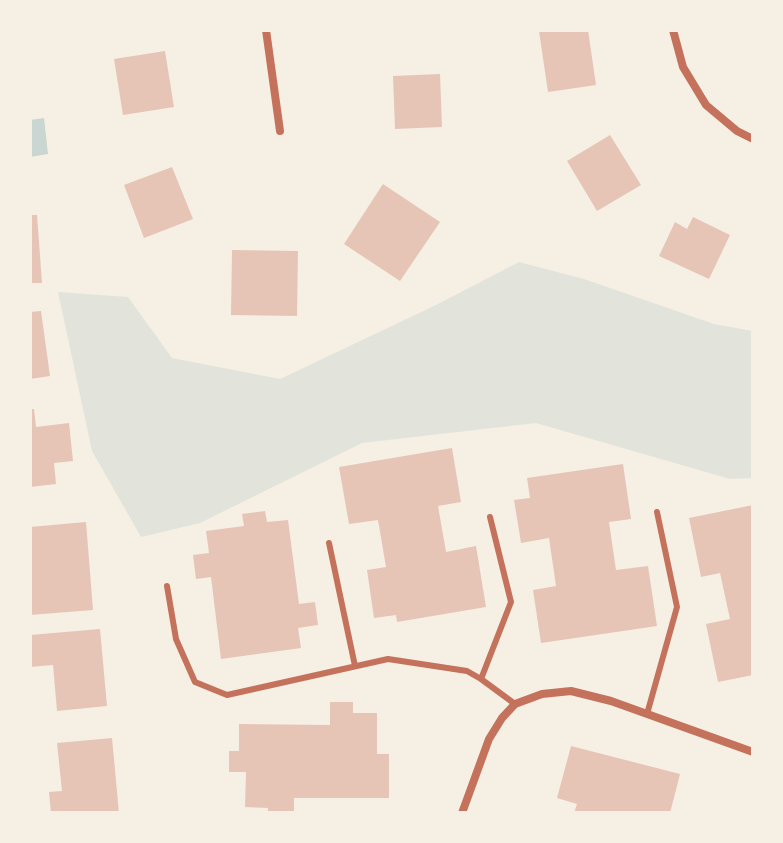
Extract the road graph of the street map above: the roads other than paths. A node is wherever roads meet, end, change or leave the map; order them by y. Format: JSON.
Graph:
{"nodes":[{"id":1,"x":266,"y":30,"type":"edge"},
{"id":2,"x":673,"y":30,"type":"edge"},
{"id":3,"x":280,"y":131,"type":"dead end"},
{"id":4,"x":753,"y":139,"type":"edge"},
{"id":5,"x":657,"y":512,"type":"dead end"},
{"id":6,"x":490,"y":517,"type":"dead end"},
{"id":7,"x":329,"y":543,"type":"dead end"},
{"id":8,"x":167,"y":586,"type":"dead end"},
{"id":9,"x":355,"y":666,"type":"junction"},
{"id":10,"x":481,"y":679,"type":"junction"},
{"id":11,"x":515,"y":704,"type":"junction"},
{"id":12,"x":647,"y":714,"type":"junction"},
{"id":13,"x":753,"y":752,"type":"edge"},
{"id":14,"x":462,"y":813,"type":"edge"}],
"edges":[{"from":1,"to":3,"type":"street"},
{"from":2,"to":4,"type":"street"},
{"from":5,"to":12,"type":"lane"},
{"from":6,"to":10,"type":"lane"},
{"from":7,"to":9,"type":"lane"},
{"from":8,"to":9,"type":"lane"},
{"from":9,"to":10,"type":"lane"},
{"from":10,"to":11,"type":"lane"},
{"from":11,"to":12,"type":"street"},
{"from":11,"to":14,"type":"street"},
{"from":12,"to":13,"type":"street"}]}
